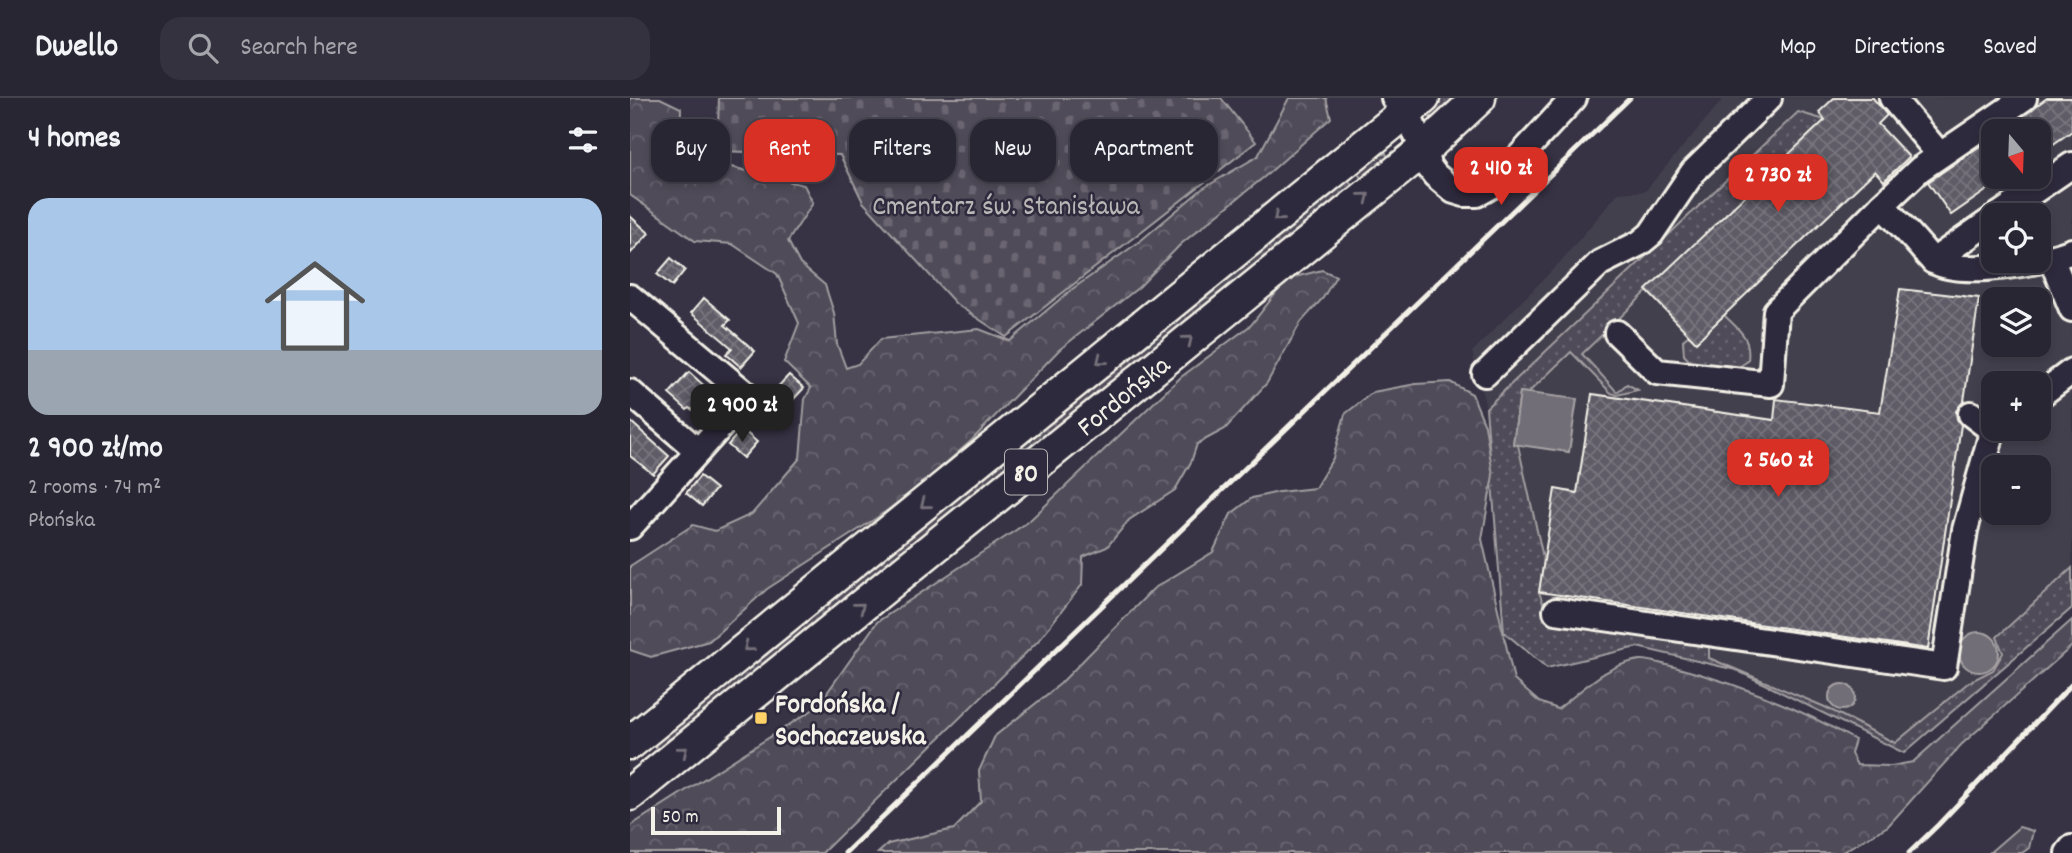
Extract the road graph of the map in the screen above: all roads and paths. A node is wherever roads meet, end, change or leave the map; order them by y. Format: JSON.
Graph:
{"nodes":[{"id":1,"x":1479,"y":98,"type":"edge"},
{"id":2,"x":1574,"y":98,"type":"edge"},
{"id":3,"x":1769,"y":98,"type":"edge"},
{"id":4,"x":1892,"y":98,"type":"edge"},
{"id":5,"x":2024,"y":98,"type":"edge"},
{"id":6,"x":1408,"y":103,"type":"edge"},
{"id":7,"x":1422,"y":151,"type":"junction"},
{"id":8,"x":1940,"y":155,"type":"junction"},
{"id":9,"x":2072,"y":165,"type":"edge"},
{"id":10,"x":2017,"y":203,"type":"edge"},
{"id":11,"x":1882,"y":205,"type":"junction"},
{"id":12,"x":1981,"y":227,"type":"edge"},
{"id":13,"x":2061,"y":254,"type":"edge"},
{"id":14,"x":1933,"y":261,"type":"junction"},
{"id":15,"x":630,"y":297,"type":"edge"},
{"id":16,"x":2072,"y":309,"type":"edge"},
{"id":17,"x":1617,"y":333,"type":"dead end"},
{"id":18,"x":2072,"y":372,"type":"edge"},
{"id":19,"x":1485,"y":374,"type":"dead end"},
{"id":20,"x":2051,"y":387,"type":"edge"},
{"id":21,"x":630,"y":393,"type":"edge"},
{"id":22,"x":1971,"y":414,"type":"dead end"},
{"id":23,"x":1981,"y":421,"type":"edge"},
{"id":24,"x":1990,"y":441,"type":"edge"},
{"id":25,"x":698,"y":451,"type":"junction"},
{"id":26,"x":630,"y":527,"type":"edge"},
{"id":27,"x":1556,"y":611,"type":"dead end"},
{"id":28,"x":630,"y":743,"type":"edge"},
{"id":29,"x":632,"y":788,"type":"edge"},
{"id":30,"x":2072,"y":848,"type":"edge"},
{"id":31,"x":2068,"y":853,"type":"edge"}],
"edges":[{"from":1,"to":7,"type":"main road","name":"Fordońska","number":"80"},
{"from":2,"to":7,"type":"street"},
{"from":3,"to":19,"type":"street"},
{"from":4,"to":8,"type":"street"},
{"from":5,"to":8,"type":"street"},
{"from":6,"to":7,"type":"street"},
{"from":6,"to":28,"type":"main road","name":"Fordońska","number":"80","one_way":true},
{"from":29,"to":7,"type":"main road","name":"Fordońska","number":"80","one_way":true},
{"from":8,"to":11,"type":"street"},
{"from":9,"to":10,"type":"street"},
{"from":11,"to":14,"type":"street"},
{"from":11,"to":17,"type":"street"},
{"from":12,"to":14,"type":"street"},
{"from":13,"to":14,"type":"street"},
{"from":13,"to":16,"type":"street"},
{"from":15,"to":25,"type":"street"},
{"from":18,"to":20,"type":"street"},
{"from":21,"to":25,"type":"street"},
{"from":22,"to":23,"type":"street"},
{"from":24,"to":27,"type":"street"},
{"from":25,"to":26,"type":"street"},
{"from":30,"to":31,"type":"street"}]}
